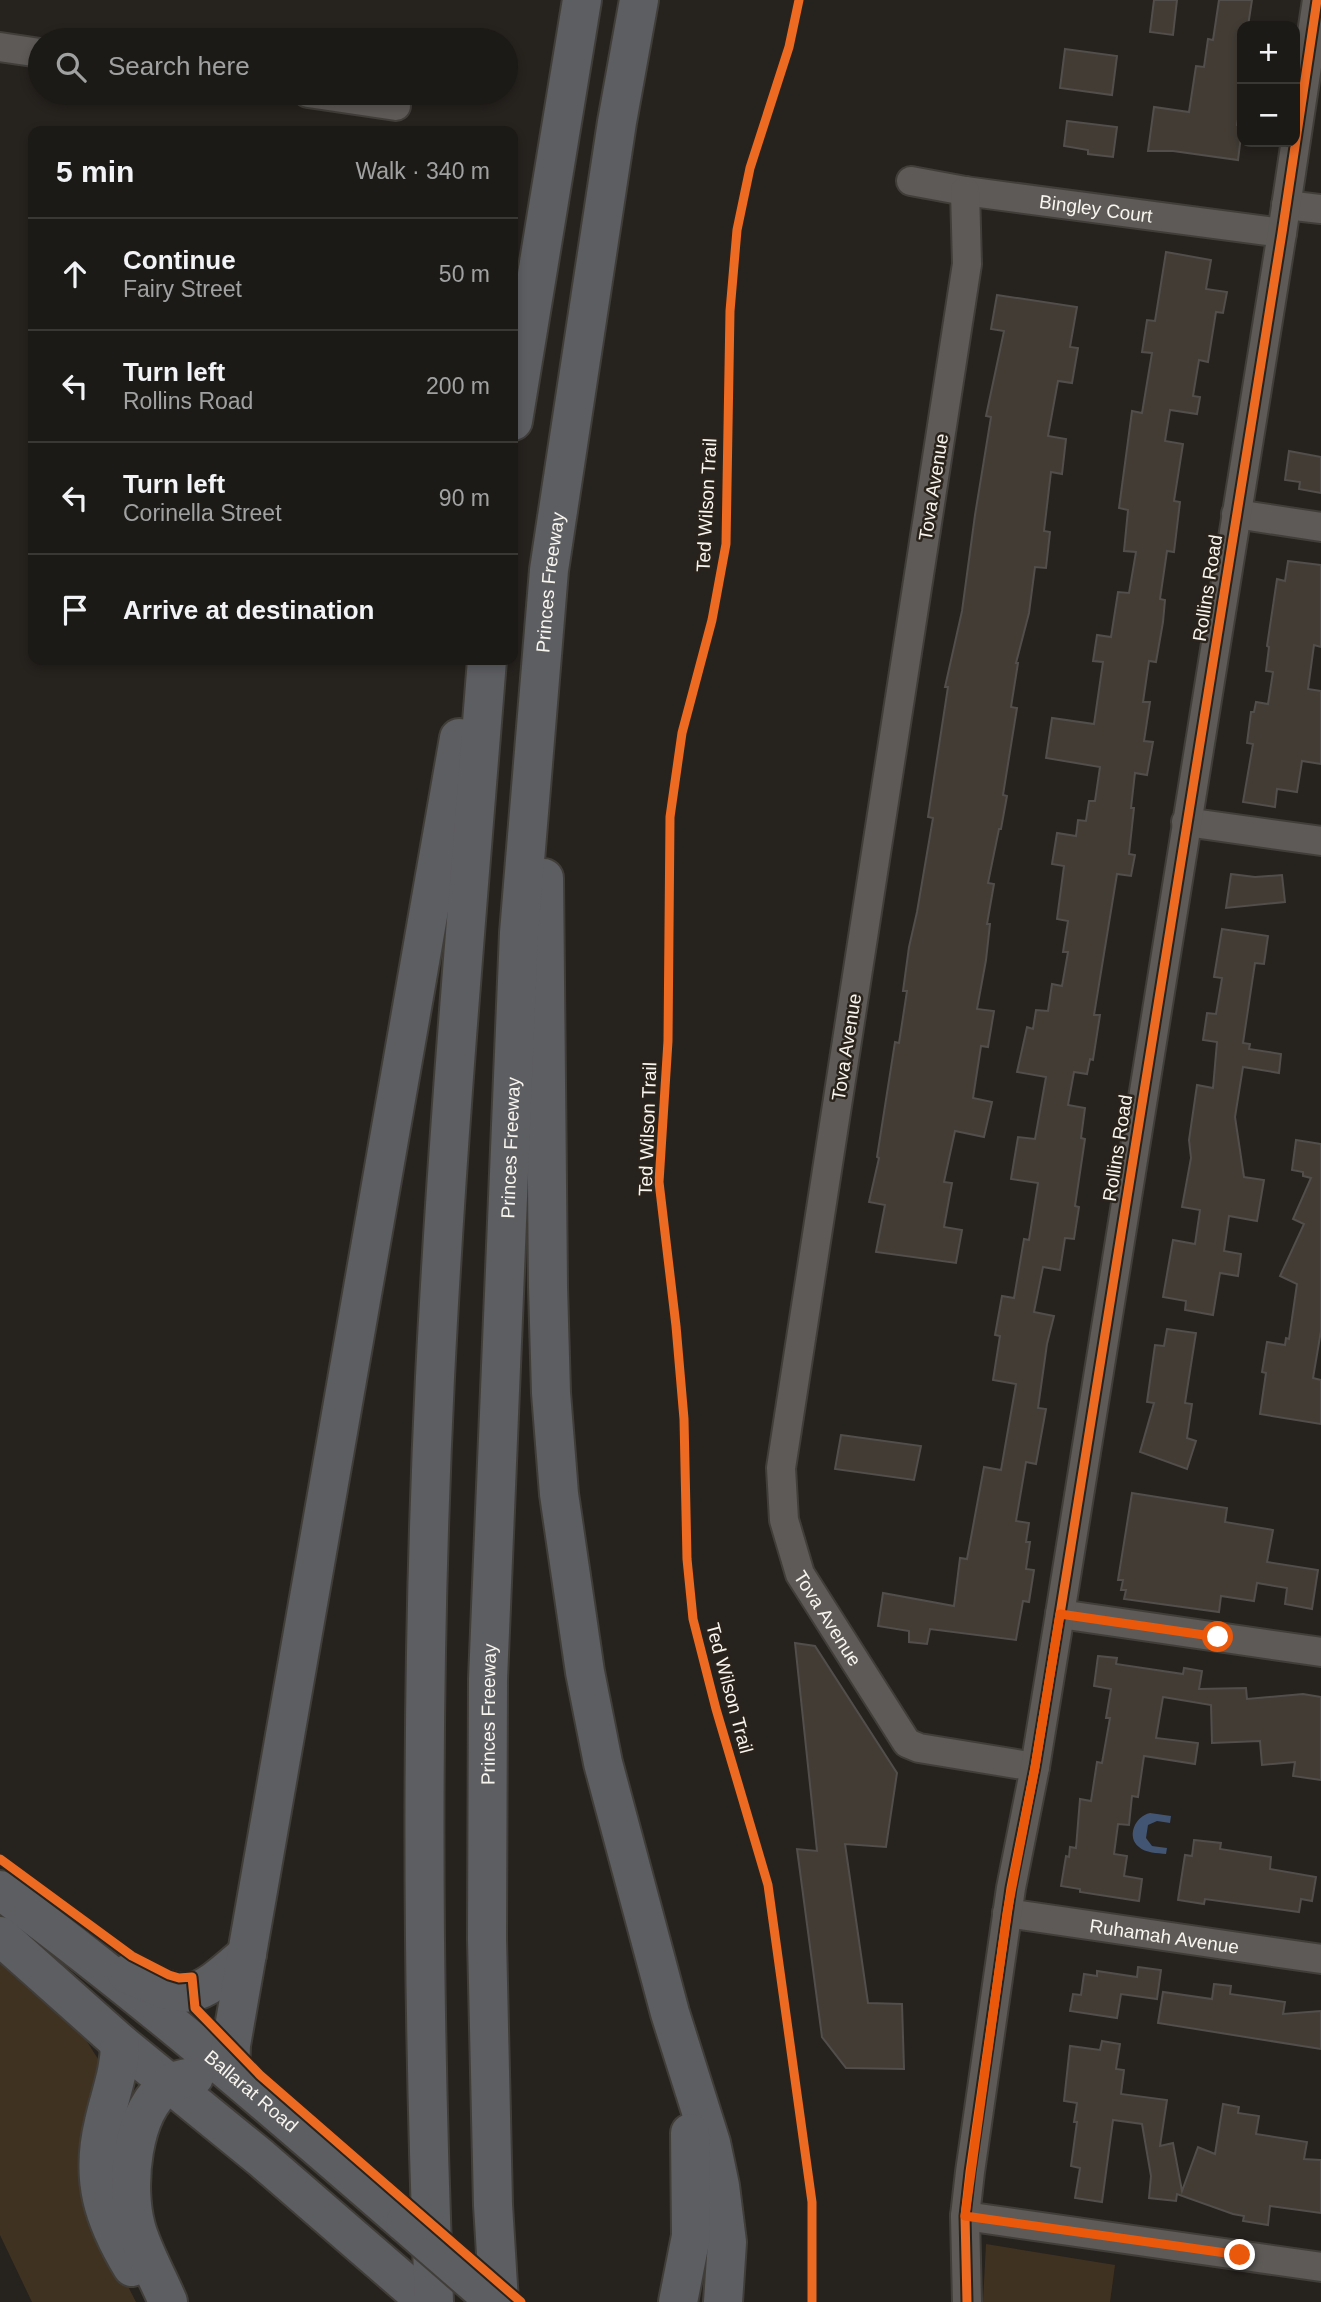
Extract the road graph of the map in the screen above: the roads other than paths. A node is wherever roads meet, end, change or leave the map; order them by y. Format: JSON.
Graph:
{"nodes":[{"id":1,"x":582,"y":0,"type":"edge"},
{"id":2,"x":639,"y":0,"type":"edge"},
{"id":3,"x":1317,"y":0,"type":"edge"},
{"id":4,"x":0,"y":47,"type":"edge"},
{"id":5,"x":28,"y":51,"type":"edge"},
{"id":6,"x":389,"y":105,"type":"edge"},
{"id":7,"x":396,"y":106,"type":"dead end"},
{"id":8,"x":911,"y":181,"type":"dead end"},
{"id":9,"x":965,"y":191,"type":"junction"},
{"id":10,"x":1286,"y":205,"type":"junction"},
{"id":11,"x":1321,"y":209,"type":"edge"},
{"id":12,"x":1282,"y":233,"type":"junction"},
{"id":13,"x":518,"y":390,"type":"edge"},
{"id":14,"x":1236,"y":514,"type":"junction"},
{"id":15,"x":1321,"y":527,"type":"edge"},
{"id":16,"x":471,"y":665,"type":"edge"},
{"id":17,"x":486,"y":665,"type":"edge"},
{"id":18,"x":538,"y":701,"type":"junction"},
{"id":19,"x":1186,"y":822,"type":"junction"},
{"id":20,"x":1321,"y":841,"type":"edge"},
{"id":21,"x":1060,"y":1614,"type":"junction"},
{"id":22,"x":1321,"y":1652,"type":"edge"},
{"id":23,"x":1035,"y":1767,"type":"junction"},
{"id":24,"x":0,"y":1890,"type":"edge"},
{"id":25,"x":1007,"y":1913,"type":"junction"},
{"id":26,"x":0,"y":1936,"type":"edge"},
{"id":27,"x":247,"y":1954,"type":"junction"},
{"id":28,"x":86,"y":1956,"type":"junction"},
{"id":29,"x":1321,"y":1959,"type":"edge"},
{"id":30,"x":670,"y":2014,"type":"junction"},
{"id":31,"x":120,"y":2043,"type":"junction"},
{"id":32,"x":230,"y":2071,"type":"junction"},
{"id":33,"x":170,"y":2084,"type":"junction"},
{"id":34,"x":965,"y":2216,"type":"junction"},
{"id":35,"x":1321,"y":2267,"type":"edge"},
{"id":36,"x":423,"y":2296,"type":"edge"},
{"id":37,"x":153,"y":2302,"type":"edge"},
{"id":38,"x":169,"y":2302,"type":"edge"},
{"id":39,"x":497,"y":2302,"type":"edge"},
{"id":40,"x":678,"y":2302,"type":"edge"},
{"id":41,"x":723,"y":2302,"type":"edge"},
{"id":42,"x":967,"y":2302,"type":"edge"}],
"edges":[{"from":1,"to":13,"type":"highway"},
{"from":2,"to":18,"type":"highway","name":"Princes Freeway"},
{"from":3,"to":10,"type":"street","name":"Rollins Road"},
{"from":4,"to":5,"type":"street"},
{"from":6,"to":7,"type":"street"},
{"from":8,"to":9,"type":"street","name":"Bingley Court"},
{"from":9,"to":12,"type":"street","name":"Bingley Court"},
{"from":9,"to":23,"type":"street","name":"Tova Avenue"},
{"from":10,"to":11,"type":"street"},
{"from":10,"to":12,"type":"street","name":"Rollins Road"},
{"from":12,"to":14,"type":"street","name":"Rollins Road"},
{"from":14,"to":15,"type":"street"},
{"from":14,"to":19,"type":"street","name":"Rollins Road"},
{"from":16,"to":27,"type":"highway"},
{"from":17,"to":36,"type":"highway"},
{"from":18,"to":30,"type":"highway"},
{"from":18,"to":39,"type":"highway","name":"Princes Freeway"},
{"from":19,"to":20,"type":"street"},
{"from":19,"to":21,"type":"street","name":"Rollins Road"},
{"from":21,"to":22,"type":"street"},
{"from":21,"to":23,"type":"street","name":"Rollins Road"},
{"from":23,"to":25,"type":"street","name":"Rollins Road"},
{"from":24,"to":28,"type":"highway","name":"Ballarat Road"},
{"from":25,"to":29,"type":"street","name":"Ruhamah Avenue"},
{"from":25,"to":34,"type":"street","name":"Rollins Road"},
{"from":26,"to":31,"type":"highway"},
{"from":27,"to":28,"type":"highway"},
{"from":27,"to":32,"type":"highway"},
{"from":28,"to":32,"type":"highway","name":"Ballarat Road"},
{"from":30,"to":40,"type":"highway"},
{"from":30,"to":41,"type":"highway"},
{"from":31,"to":33,"type":"highway"},
{"from":31,"to":37,"type":"highway"},
{"from":32,"to":33,"type":"highway"},
{"from":32,"to":39,"type":"highway","name":"Ballarat Road","bridge":true},
{"from":33,"to":36,"type":"highway"},
{"from":33,"to":38,"type":"highway"},
{"from":34,"to":35,"type":"street"},
{"from":34,"to":42,"type":"street","name":"Rollins Road"}]}
